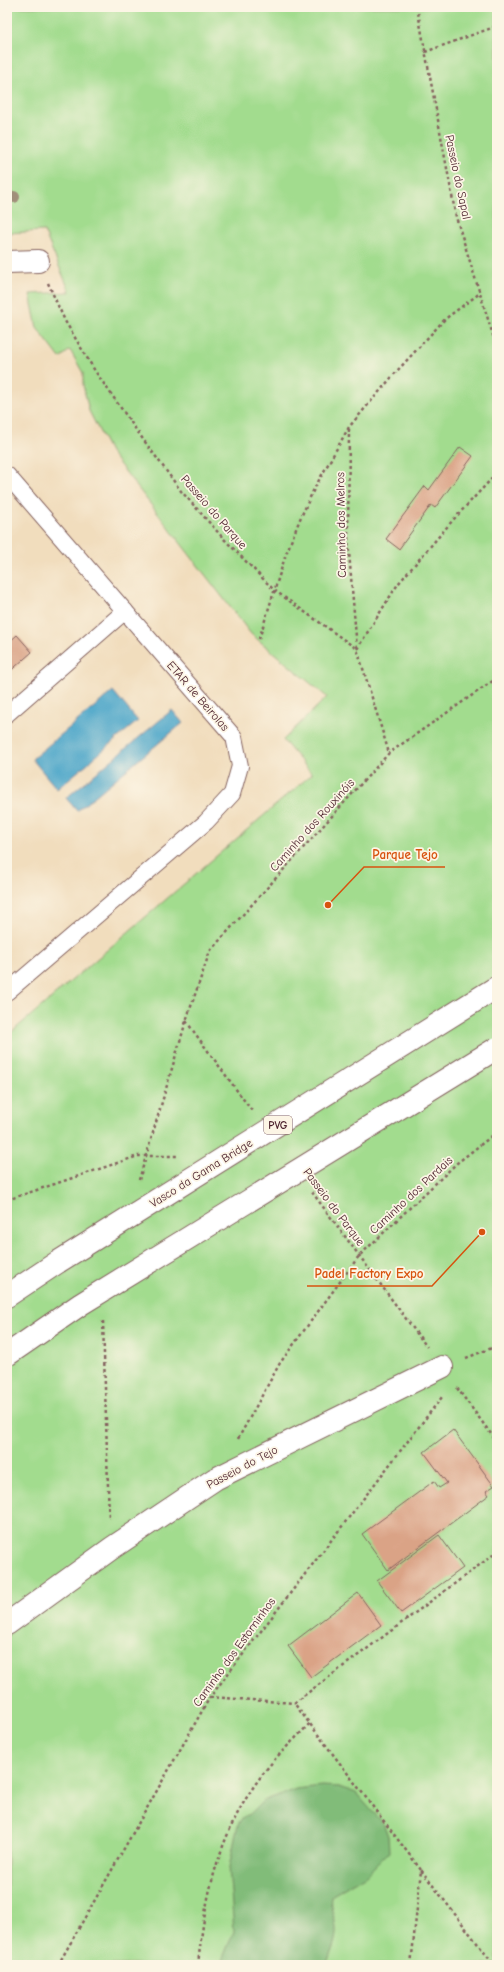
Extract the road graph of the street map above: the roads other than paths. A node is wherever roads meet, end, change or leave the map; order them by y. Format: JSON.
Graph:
{"nodes":[{"id":1,"x":38,"y":261,"type":"road end"},
{"id":2,"x":7,"y":262,"type":"edge"},
{"id":3,"x":7,"y":475,"type":"edge"},
{"id":4,"x":125,"y":611,"type":"junction"},
{"id":5,"x":7,"y":714,"type":"edge"},
{"id":6,"x":497,"y":987,"type":"edge"},
{"id":7,"x":7,"y":992,"type":"edge"},
{"id":8,"x":497,"y":1048,"type":"edge"},
{"id":9,"x":7,"y":1296,"type":"edge"},
{"id":10,"x":7,"y":1355,"type":"edge"},
{"id":11,"x":442,"y":1367,"type":"road end"},
{"id":12,"x":7,"y":1624,"type":"edge"}],
"edges":[{"from":1,"to":2,"type":"main road"},
{"from":3,"to":4,"type":"lane","name":"ETAR de Beirolas"},
{"from":4,"to":5,"type":"lane"},
{"from":4,"to":7,"type":"lane","name":"ETAR de Beirolas"},
{"from":6,"to":9,"type":"main road","name":"Vasco da Gama Bridge","number":"PVG","bridge":true},
{"from":8,"to":10,"type":"main road","bridge":true},
{"from":11,"to":12,"type":"main road","name":"Passeio do Tejo"}]}
